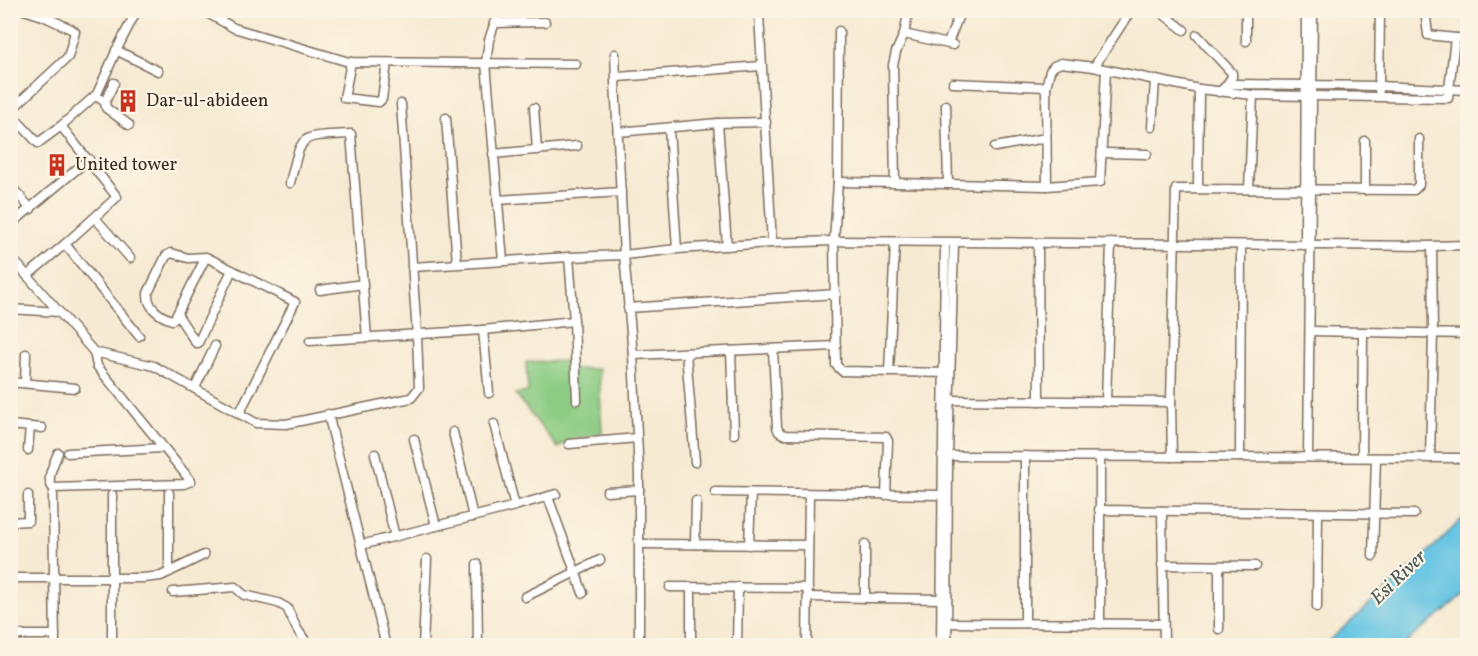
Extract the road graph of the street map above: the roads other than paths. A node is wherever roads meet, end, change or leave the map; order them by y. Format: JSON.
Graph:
{"nodes":[{"id":1,"x":24,"y":10,"type":"edge"},
{"id":2,"x":137,"y":10,"type":"edge"},
{"id":3,"x":202,"y":10,"type":"edge"},
{"id":4,"x":499,"y":10,"type":"edge"},
{"id":5,"x":909,"y":10,"type":"edge"},
{"id":6,"x":961,"y":10,"type":"edge"},
{"id":7,"x":1131,"y":10,"type":"edge"},
{"id":8,"x":1158,"y":10,"type":"edge"},
{"id":9,"x":1246,"y":10,"type":"edge"},
{"id":10,"x":1306,"y":10,"type":"edge"},
{"id":11,"x":1313,"y":10,"type":"edge"},
{"id":12,"x":1380,"y":10,"type":"edge"},
{"id":13,"x":1425,"y":10,"type":"edge"},
{"id":14,"x":44,"y":13,"type":"edge"},
{"id":15,"x":759,"y":15,"type":"dead end"},
{"id":16,"x":544,"y":22,"type":"dead end"},
{"id":17,"x":494,"y":23,"type":"junction"},
{"id":18,"x":1184,"y":30,"type":"dead end"},
{"id":19,"x":839,"y":31,"type":"dead end"},
{"id":20,"x":904,"y":34,"type":"junction"},
{"id":21,"x":1197,"y":36,"type":"dead end"},
{"id":22,"x":1455,"y":38,"type":"junction"},
{"id":23,"x":1467,"y":38,"type":"edge"},
{"id":24,"x":1246,"y":41,"type":"dead end"},
{"id":25,"x":116,"y":50,"type":"junction"},
{"id":26,"x":615,"y":54,"type":"dead end"},
{"id":27,"x":486,"y":63,"type":"junction"},
{"id":28,"x":576,"y":64,"type":"dead end"},
{"id":29,"x":357,"y":65,"type":"junction"},
{"id":30,"x":381,"y":65,"type":"junction"},
{"id":31,"x":761,"y":66,"type":"junction"},
{"id":32,"x":1094,"y":67,"type":"junction"},
{"id":33,"x":1106,"y":70,"type":"junction"},
{"id":34,"x":158,"y":71,"type":"dead end"},
{"id":35,"x":616,"y":78,"type":"junction"},
{"id":36,"x":1155,"y":80,"type":"junction"},
{"id":37,"x":114,"y":83,"type":"dead end"},
{"id":38,"x":953,"y":83,"type":"dead end"},
{"id":39,"x":1379,"y":86,"type":"junction"},
{"id":40,"x":1046,"y":87,"type":"junction"},
{"id":41,"x":1199,"y":89,"type":"junction"},
{"id":42,"x":1222,"y":89,"type":"junction"},
{"id":43,"x":1450,"y":89,"type":"junction"},
{"id":44,"x":1467,"y":90,"type":"edge"},
{"id":45,"x":1310,"y":91,"type":"junction"},
{"id":46,"x":1253,"y":95,"type":"junction"},
{"id":47,"x":96,"y":96,"type":"junction"},
{"id":48,"x":1379,"y":97,"type":"junction"},
{"id":49,"x":105,"y":102,"type":"junction"},
{"id":50,"x":401,"y":104,"type":"dead end"},
{"id":51,"x":946,"y":105,"type":"dead end"},
{"id":52,"x":534,"y":108,"type":"dead end"},
{"id":53,"x":10,"y":112,"type":"edge"},
{"id":54,"x":446,"y":118,"type":"dead end"},
{"id":55,"x":766,"y":122,"type":"junction"},
{"id":56,"x":718,"y":123,"type":"junction"},
{"id":57,"x":129,"y":125,"type":"dead end"},
{"id":58,"x":61,"y":126,"type":"junction"},
{"id":59,"x":1152,"y":127,"type":"dead end"},
{"id":60,"x":669,"y":129,"type":"junction"},
{"id":61,"x":618,"y":132,"type":"junction"},
{"id":62,"x":1047,"y":138,"type":"junction"},
{"id":63,"x":1419,"y":140,"type":"dead end"},
{"id":64,"x":1365,"y":141,"type":"dead end"},
{"id":65,"x":577,"y":146,"type":"dead end"},
{"id":66,"x":995,"y":147,"type":"dead end"},
{"id":67,"x":537,"y":150,"type":"junction"},
{"id":68,"x":1102,"y":153,"type":"junction"},
{"id":69,"x":493,"y":154,"type":"junction"},
{"id":70,"x":1147,"y":154,"type":"dead end"},
{"id":71,"x":89,"y":159,"type":"junction"},
{"id":72,"x":838,"y":182,"type":"junction"},
{"id":73,"x":290,"y":183,"type":"dead end"},
{"id":74,"x":895,"y":183,"type":"junction"},
{"id":75,"x":948,"y":184,"type":"junction"},
{"id":76,"x":10,"y":185,"type":"edge"},
{"id":77,"x":1047,"y":186,"type":"junction"},
{"id":78,"x":1198,"y":188,"type":"junction"},
{"id":79,"x":1249,"y":189,"type":"junction"},
{"id":80,"x":1309,"y":190,"type":"junction"},
{"id":81,"x":1365,"y":190,"type":"junction"},
{"id":82,"x":621,"y":192,"type":"junction"},
{"id":83,"x":497,"y":200,"type":"junction"},
{"id":84,"x":31,"y":209,"type":"junction"},
{"id":85,"x":95,"y":218,"type":"junction"},
{"id":86,"x":10,"y":225,"type":"edge"},
{"id":87,"x":834,"y":241,"type":"junction"},
{"id":88,"x":895,"y":242,"type":"junction"},
{"id":89,"x":772,"y":243,"type":"junction"},
{"id":90,"x":950,"y":243,"type":"junction"},
{"id":91,"x":1038,"y":243,"type":"junction"},
{"id":92,"x":1111,"y":243,"type":"junction"},
{"id":93,"x":1175,"y":243,"type":"junction"},
{"id":94,"x":65,"y":244,"type":"junction"},
{"id":95,"x":1241,"y":245,"type":"junction"},
{"id":96,"x":1308,"y":245,"type":"junction"},
{"id":97,"x":1466,"y":245,"type":"dead end"},
{"id":98,"x":728,"y":246,"type":"junction"},
{"id":99,"x":1432,"y":246,"type":"junction"},
{"id":100,"x":677,"y":249,"type":"junction"},
{"id":101,"x":624,"y":255,"type":"junction"},
{"id":102,"x":10,"y":256,"type":"edge"},
{"id":103,"x":569,"y":256,"type":"junction"},
{"id":104,"x":206,"y":257,"type":"junction"},
{"id":105,"x":130,"y":258,"type":"dead end"},
{"id":106,"x":503,"y":261,"type":"junction"},
{"id":107,"x":457,"y":263,"type":"junction"},
{"id":108,"x":412,"y":267,"type":"junction"},
{"id":109,"x":232,"y":270,"type":"junction"},
{"id":110,"x":27,"y":276,"type":"junction"},
{"id":111,"x":363,"y":284,"type":"junction"},
{"id":112,"x":321,"y":290,"type":"dead end"},
{"id":113,"x":836,"y":294,"type":"junction"},
{"id":114,"x":628,"y":308,"type":"junction"},
{"id":115,"x":10,"y":309,"type":"edge"},
{"id":116,"x":59,"y":312,"type":"junction"},
{"id":117,"x":177,"y":314,"type":"junction"},
{"id":118,"x":574,"y":321,"type":"junction"},
{"id":119,"x":483,"y":330,"type":"junction"},
{"id":120,"x":1310,"y":331,"type":"junction"},
{"id":121,"x":1363,"y":332,"type":"junction"},
{"id":122,"x":1433,"y":333,"type":"junction"},
{"id":123,"x":1467,"y":334,"type":"edge"},
{"id":124,"x":417,"y":335,"type":"junction"},
{"id":125,"x":139,"y":336,"type":"dead end"},
{"id":126,"x":367,"y":338,"type":"junction"},
{"id":127,"x":310,"y":341,"type":"dead end"},
{"id":128,"x":215,"y":346,"type":"dead end"},
{"id":129,"x":836,"y":346,"type":"junction"},
{"id":130,"x":773,"y":349,"type":"junction"},
{"id":131,"x":731,"y":351,"type":"junction"},
{"id":132,"x":94,"y":352,"type":"junction"},
{"id":133,"x":686,"y":353,"type":"junction"},
{"id":134,"x":26,"y":354,"type":"dead end"},
{"id":135,"x":633,"y":356,"type":"junction"},
{"id":136,"x":889,"y":372,"type":"junction"},
{"id":137,"x":947,"y":373,"type":"junction"},
{"id":138,"x":10,"y":382,"type":"edge"},
{"id":139,"x":25,"y":383,"type":"junction"},
{"id":140,"x":75,"y":388,"type":"dead end"},
{"id":141,"x":195,"y":388,"type":"junction"},
{"id":142,"x":489,"y":393,"type":"dead end"},
{"id":143,"x":577,"y":400,"type":"dead end"},
{"id":144,"x":946,"y":400,"type":"junction"},
{"id":145,"x":1039,"y":401,"type":"junction"},
{"id":146,"x":1106,"y":402,"type":"junction"},
{"id":147,"x":1171,"y":402,"type":"junction"},
{"id":148,"x":239,"y":414,"type":"junction"},
{"id":149,"x":328,"y":414,"type":"junction"},
{"id":150,"x":494,"y":424,"type":"dead end"},
{"id":151,"x":10,"y":425,"type":"edge"},
{"id":152,"x":30,"y":427,"type":"junction"},
{"id":153,"x":42,"y":428,"type":"dead end"},
{"id":154,"x":453,"y":432,"type":"dead end"},
{"id":155,"x":734,"y":434,"type":"dead end"},
{"id":156,"x":637,"y":438,"type":"junction"},
{"id":157,"x":414,"y":439,"type":"dead end"},
{"id":158,"x":570,"y":444,"type":"dead end"},
{"id":159,"x":163,"y":448,"type":"junction"},
{"id":160,"x":28,"y":450,"type":"dead end"},
{"id":161,"x":375,"y":454,"type":"dead end"},
{"id":162,"x":945,"y":456,"type":"junction"},
{"id":163,"x":1025,"y":456,"type":"junction"},
{"id":164,"x":1100,"y":456,"type":"junction"},
{"id":165,"x":1172,"y":457,"type":"junction"},
{"id":166,"x":1239,"y":457,"type":"junction"},
{"id":167,"x":1308,"y":457,"type":"junction"},
{"id":168,"x":1362,"y":458,"type":"junction"},
{"id":169,"x":1376,"y":458,"type":"junction"},
{"id":170,"x":1430,"y":458,"type":"junction"},
{"id":171,"x":1467,"y":458,"type":"edge"},
{"id":172,"x":695,"y":462,"type":"dead end"},
{"id":173,"x":639,"y":490,"type":"junction"},
{"id":174,"x":607,"y":492,"type":"dead end"},
{"id":175,"x":715,"y":492,"type":"dead end"},
{"id":176,"x":169,"y":493,"type":"dead end"},
{"id":177,"x":751,"y":493,"type":"junction"},
{"id":178,"x":809,"y":494,"type":"junction"},
{"id":179,"x":28,"y":495,"type":"dead end"},
{"id":180,"x":53,"y":495,"type":"dead end"},
{"id":181,"x":111,"y":495,"type":"dead end"},
{"id":182,"x":886,"y":495,"type":"junction"},
{"id":183,"x":942,"y":495,"type":"junction"},
{"id":184,"x":696,"y":501,"type":"dead end"},
{"id":185,"x":515,"y":506,"type":"junction"},
{"id":186,"x":1099,"y":510,"type":"junction"},
{"id":187,"x":1162,"y":511,"type":"junction"},
{"id":188,"x":1318,"y":513,"type":"junction"},
{"id":189,"x":1374,"y":513,"type":"junction"},
{"id":190,"x":1414,"y":514,"type":"dead end"},
{"id":191,"x":473,"y":516,"type":"junction"},
{"id":192,"x":10,"y":522,"type":"edge"},
{"id":193,"x":436,"y":526,"type":"junction"},
{"id":194,"x":395,"y":537,"type":"junction"},
{"id":195,"x":640,"y":544,"type":"junction"},
{"id":196,"x":695,"y":544,"type":"junction"},
{"id":197,"x":865,"y":544,"type":"dead end"},
{"id":198,"x":361,"y":545,"type":"junction"},
{"id":199,"x":749,"y":545,"type":"junction"},
{"id":200,"x":808,"y":545,"type":"junction"},
{"id":201,"x":204,"y":555,"type":"dead end"},
{"id":202,"x":1373,"y":556,"type":"dead end"},
{"id":203,"x":427,"y":559,"type":"dead end"},
{"id":204,"x":600,"y":560,"type":"dead end"},
{"id":205,"x":477,"y":564,"type":"dead end"},
{"id":206,"x":1162,"y":565,"type":"junction"},
{"id":207,"x":1220,"y":566,"type":"junction"},
{"id":208,"x":1255,"y":566,"type":"dead end"},
{"id":209,"x":169,"y":572,"type":"junction"},
{"id":210,"x":576,"y":572,"type":"junction"},
{"id":211,"x":10,"y":578,"type":"edge"},
{"id":212,"x":112,"y":579,"type":"junction"},
{"id":213,"x":54,"y":580,"type":"junction"},
{"id":214,"x":670,"y":587,"type":"dead end"},
{"id":215,"x":691,"y":587,"type":"junction"},
{"id":216,"x":738,"y":587,"type":"junction"},
{"id":217,"x":173,"y":592,"type":"dead end"},
{"id":218,"x":584,"y":593,"type":"dead end"},
{"id":219,"x":808,"y":593,"type":"junction"},
{"id":220,"x":525,"y":597,"type":"dead end"},
{"id":221,"x":865,"y":598,"type":"junction"},
{"id":222,"x":941,"y":599,"type":"junction"},
{"id":223,"x":1317,"y":607,"type":"dead end"},
{"id":224,"x":944,"y":622,"type":"junction"},
{"id":225,"x":1025,"y":623,"type":"junction"},
{"id":226,"x":1100,"y":624,"type":"junction"},
{"id":227,"x":1163,"y":624,"type":"junction"},
{"id":228,"x":1219,"y":628,"type":"dead end"},
{"id":229,"x":10,"y":635,"type":"edge"},
{"id":230,"x":55,"y":635,"type":"junction"},
{"id":231,"x":55,"y":645,"type":"edge"},
{"id":232,"x":112,"y":645,"type":"edge"},
{"id":233,"x":309,"y":645,"type":"edge"},
{"id":234,"x":386,"y":645,"type":"edge"},
{"id":235,"x":423,"y":645,"type":"edge"},
{"id":236,"x":478,"y":645,"type":"edge"},
{"id":237,"x":639,"y":645,"type":"edge"},
{"id":238,"x":692,"y":645,"type":"edge"},
{"id":239,"x":737,"y":645,"type":"edge"},
{"id":240,"x":807,"y":645,"type":"edge"},
{"id":241,"x":941,"y":645,"type":"edge"},
{"id":242,"x":947,"y":645,"type":"edge"},
{"id":243,"x":1164,"y":645,"type":"edge"}],
"edges":[{"from":1,"to":14,"type":"street"},
{"from":2,"to":25,"type":"street"},
{"from":3,"to":29,"type":"street"},
{"from":4,"to":17,"type":"street"},
{"from":5,"to":20,"type":"street"},
{"from":6,"to":20,"type":"street"},
{"from":7,"to":32,"type":"street"},
{"from":8,"to":18,"type":"street"},
{"from":9,"to":24,"type":"street"},
{"from":10,"to":45,"type":"street"},
{"from":11,"to":45,"type":"street"},
{"from":12,"to":39,"type":"street"},
{"from":13,"to":22,"type":"street"},
{"from":14,"to":53,"type":"street"},
{"from":15,"to":31,"type":"street"},
{"from":16,"to":17,"type":"street"},
{"from":17,"to":27,"type":"street"},
{"from":19,"to":72,"type":"street"},
{"from":20,"to":74,"type":"street"},
{"from":21,"to":42,"type":"street"},
{"from":22,"to":23,"type":"street"},
{"from":22,"to":43,"type":"street"},
{"from":25,"to":34,"type":"street"},
{"from":25,"to":47,"type":"street"},
{"from":26,"to":35,"type":"street"},
{"from":27,"to":28,"type":"street"},
{"from":27,"to":30,"type":"street"},
{"from":27,"to":69,"type":"street"},
{"from":29,"to":30,"type":"street"},
{"from":29,"to":30,"type":"street"},
{"from":31,"to":35,"type":"street"},
{"from":31,"to":55,"type":"street"},
{"from":32,"to":33,"type":"street"},
{"from":32,"to":40,"type":"street"},
{"from":33,"to":36,"type":"street"},
{"from":33,"to":68,"type":"street"},
{"from":35,"to":61,"type":"street"},
{"from":36,"to":41,"type":"street"},
{"from":36,"to":59,"type":"street"},
{"from":37,"to":49,"type":"street"},
{"from":38,"to":40,"type":"street"},
{"from":39,"to":43,"type":"street"},
{"from":39,"to":45,"type":"street"},
{"from":39,"to":48,"type":"street"},
{"from":40,"to":62,"type":"street"},
{"from":41,"to":42,"type":"street"},
{"from":41,"to":78,"type":"street"},
{"from":42,"to":45,"type":"street"},
{"from":42,"to":46,"type":"street"},
{"from":43,"to":44,"type":"street"},
{"from":43,"to":48,"type":"street"},
{"from":45,"to":46,"type":"street"},
{"from":45,"to":48,"type":"street"},
{"from":45,"to":80,"type":"street"},
{"from":46,"to":79,"type":"street"},
{"from":47,"to":49,"type":"street"},
{"from":47,"to":58,"type":"street"},
{"from":49,"to":57,"type":"street"},
{"from":50,"to":108,"type":"street"},
{"from":51,"to":75,"type":"street"},
{"from":52,"to":67,"type":"street"},
{"from":53,"to":58,"type":"street"},
{"from":54,"to":107,"type":"street"},
{"from":55,"to":56,"type":"street"},
{"from":55,"to":89,"type":"street"},
{"from":56,"to":60,"type":"street"},
{"from":56,"to":98,"type":"street"},
{"from":58,"to":71,"type":"street"},
{"from":60,"to":61,"type":"street"},
{"from":60,"to":100,"type":"street"},
{"from":61,"to":82,"type":"street"},
{"from":62,"to":66,"type":"street"},
{"from":62,"to":77,"type":"street"},
{"from":63,"to":81,"type":"street"},
{"from":64,"to":81,"type":"street"},
{"from":65,"to":67,"type":"street"},
{"from":67,"to":69,"type":"street"},
{"from":68,"to":70,"type":"street"},
{"from":68,"to":77,"type":"street"},
{"from":69,"to":83,"type":"street"},
{"from":71,"to":84,"type":"street"},
{"from":71,"to":85,"type":"street"},
{"from":72,"to":74,"type":"street"},
{"from":72,"to":87,"type":"street"},
{"from":73,"to":111,"type":"street"},
{"from":74,"to":75,"type":"street"},
{"from":75,"to":77,"type":"street"},
{"from":76,"to":84,"type":"street"},
{"from":78,"to":79,"type":"street"},
{"from":78,"to":93,"type":"street"},
{"from":79,"to":80,"type":"street"},
{"from":80,"to":81,"type":"street"},
{"from":80,"to":96,"type":"street"},
{"from":82,"to":83,"type":"street"},
{"from":82,"to":101,"type":"street"},
{"from":83,"to":106,"type":"street"},
{"from":84,"to":86,"type":"street"},
{"from":85,"to":94,"type":"street"},
{"from":85,"to":105,"type":"street"},
{"from":87,"to":88,"type":"street"},
{"from":87,"to":89,"type":"street"},
{"from":87,"to":113,"type":"street"},
{"from":88,"to":90,"type":"street"},
{"from":88,"to":136,"type":"street"},
{"from":89,"to":98,"type":"street"},
{"from":90,"to":91,"type":"street"},
{"from":90,"to":137,"type":"street"},
{"from":91,"to":92,"type":"street"},
{"from":91,"to":145,"type":"street"},
{"from":92,"to":93,"type":"street"},
{"from":92,"to":146,"type":"street"},
{"from":93,"to":95,"type":"street"},
{"from":93,"to":147,"type":"street"},
{"from":94,"to":110,"type":"street"},
{"from":94,"to":125,"type":"street"},
{"from":95,"to":96,"type":"street"},
{"from":95,"to":166,"type":"street"},
{"from":96,"to":99,"type":"street"},
{"from":96,"to":120,"type":"street"},
{"from":97,"to":99,"type":"street"},
{"from":98,"to":100,"type":"street"},
{"from":99,"to":122,"type":"street"},
{"from":100,"to":101,"type":"street"},
{"from":101,"to":103,"type":"street"},
{"from":101,"to":114,"type":"street"},
{"from":102,"to":110,"type":"street"},
{"from":103,"to":106,"type":"street"},
{"from":103,"to":118,"type":"street"},
{"from":104,"to":109,"type":"street"},
{"from":104,"to":117,"type":"street"},
{"from":104,"to":117,"type":"street"},
{"from":106,"to":107,"type":"street"},
{"from":107,"to":108,"type":"street"},
{"from":108,"to":124,"type":"street"},
{"from":109,"to":117,"type":"street"},
{"from":109,"to":148,"type":"street"},
{"from":110,"to":116,"type":"street"},
{"from":111,"to":112,"type":"street"},
{"from":111,"to":126,"type":"street"},
{"from":113,"to":114,"type":"street"},
{"from":113,"to":129,"type":"street"},
{"from":114,"to":135,"type":"street"},
{"from":115,"to":116,"type":"street"},
{"from":116,"to":132,"type":"street"},
{"from":118,"to":119,"type":"street"},
{"from":118,"to":143,"type":"street"},
{"from":119,"to":124,"type":"street"},
{"from":119,"to":142,"type":"street"},
{"from":120,"to":121,"type":"street"},
{"from":120,"to":167,"type":"street"},
{"from":121,"to":122,"type":"street"},
{"from":121,"to":168,"type":"street"},
{"from":122,"to":123,"type":"street"},
{"from":122,"to":170,"type":"street"},
{"from":124,"to":126,"type":"street"},
{"from":124,"to":149,"type":"street"},
{"from":126,"to":127,"type":"street"},
{"from":128,"to":141,"type":"street"},
{"from":129,"to":130,"type":"street"},
{"from":129,"to":136,"type":"street"},
{"from":130,"to":131,"type":"street"},
{"from":130,"to":182,"type":"street"},
{"from":131,"to":133,"type":"street"},
{"from":131,"to":155,"type":"street"},
{"from":132,"to":141,"type":"street"},
{"from":132,"to":159,"type":"street"},
{"from":133,"to":135,"type":"street"},
{"from":133,"to":172,"type":"street"},
{"from":134,"to":139,"type":"street"},
{"from":135,"to":156,"type":"street"},
{"from":136,"to":137,"type":"street"},
{"from":137,"to":144,"type":"street"},
{"from":138,"to":139,"type":"street"},
{"from":139,"to":140,"type":"street"},
{"from":141,"to":148,"type":"street"},
{"from":144,"to":145,"type":"street"},
{"from":144,"to":162,"type":"street"},
{"from":145,"to":146,"type":"street"},
{"from":146,"to":147,"type":"street"},
{"from":147,"to":165,"type":"street"},
{"from":148,"to":149,"type":"street"},
{"from":149,"to":198,"type":"street"},
{"from":150,"to":185,"type":"street"},
{"from":151,"to":152,"type":"street"},
{"from":152,"to":153,"type":"street"},
{"from":152,"to":160,"type":"street"},
{"from":154,"to":191,"type":"street"},
{"from":156,"to":158,"type":"street"},
{"from":156,"to":173,"type":"street"},
{"from":157,"to":193,"type":"street"},
{"from":159,"to":159,"type":"street"},
{"from":161,"to":194,"type":"street"},
{"from":162,"to":163,"type":"street"},
{"from":162,"to":183,"type":"street"},
{"from":162,"to":224,"type":"street"},
{"from":163,"to":164,"type":"street"},
{"from":163,"to":225,"type":"street"},
{"from":164,"to":165,"type":"street"},
{"from":164,"to":186,"type":"street"},
{"from":165,"to":166,"type":"street"},
{"from":166,"to":167,"type":"street"},
{"from":167,"to":168,"type":"street"},
{"from":168,"to":169,"type":"street"},
{"from":169,"to":170,"type":"street"},
{"from":169,"to":189,"type":"street"},
{"from":170,"to":171,"type":"street"},
{"from":173,"to":174,"type":"street"},
{"from":173,"to":195,"type":"street"},
{"from":175,"to":177,"type":"street"},
{"from":176,"to":209,"type":"street"},
{"from":177,"to":178,"type":"street"},
{"from":177,"to":199,"type":"street"},
{"from":178,"to":182,"type":"street"},
{"from":178,"to":200,"type":"street"},
{"from":179,"to":192,"type":"street"},
{"from":180,"to":213,"type":"street"},
{"from":181,"to":212,"type":"street"},
{"from":182,"to":183,"type":"street"},
{"from":183,"to":222,"type":"street"},
{"from":184,"to":196,"type":"street"},
{"from":185,"to":191,"type":"street"},
{"from":185,"to":210,"type":"street"},
{"from":186,"to":187,"type":"street"},
{"from":186,"to":226,"type":"street"},
{"from":187,"to":188,"type":"street"},
{"from":187,"to":206,"type":"street"},
{"from":188,"to":189,"type":"street"},
{"from":188,"to":223,"type":"street"},
{"from":189,"to":190,"type":"street"},
{"from":189,"to":202,"type":"street"},
{"from":191,"to":193,"type":"street"},
{"from":193,"to":194,"type":"street"},
{"from":194,"to":198,"type":"street"},
{"from":195,"to":196,"type":"street"},
{"from":195,"to":237,"type":"street"},
{"from":196,"to":199,"type":"street"},
{"from":197,"to":221,"type":"street"},
{"from":198,"to":234,"type":"street"},
{"from":199,"to":200,"type":"street"},
{"from":200,"to":219,"type":"street"},
{"from":201,"to":209,"type":"street"},
{"from":203,"to":235,"type":"street"},
{"from":204,"to":210,"type":"street"},
{"from":205,"to":236,"type":"street"},
{"from":206,"to":207,"type":"street"},
{"from":206,"to":227,"type":"street"},
{"from":207,"to":208,"type":"street"},
{"from":207,"to":228,"type":"street"},
{"from":209,"to":212,"type":"street"},
{"from":210,"to":218,"type":"street"},
{"from":210,"to":220,"type":"street"},
{"from":211,"to":213,"type":"street"},
{"from":212,"to":213,"type":"street"},
{"from":212,"to":232,"type":"street"},
{"from":213,"to":230,"type":"street"},
{"from":214,"to":215,"type":"street"},
{"from":215,"to":216,"type":"street"},
{"from":215,"to":238,"type":"street"},
{"from":216,"to":219,"type":"street"},
{"from":216,"to":239,"type":"street"},
{"from":217,"to":233,"type":"street"},
{"from":219,"to":221,"type":"street"},
{"from":219,"to":240,"type":"street"},
{"from":221,"to":222,"type":"street"},
{"from":222,"to":224,"type":"street"},
{"from":224,"to":225,"type":"street"},
{"from":224,"to":241,"type":"street"},
{"from":224,"to":242,"type":"street"},
{"from":225,"to":226,"type":"street"},
{"from":226,"to":227,"type":"street"},
{"from":227,"to":243,"type":"street"},
{"from":229,"to":230,"type":"street"},
{"from":230,"to":231,"type":"street"}]}
